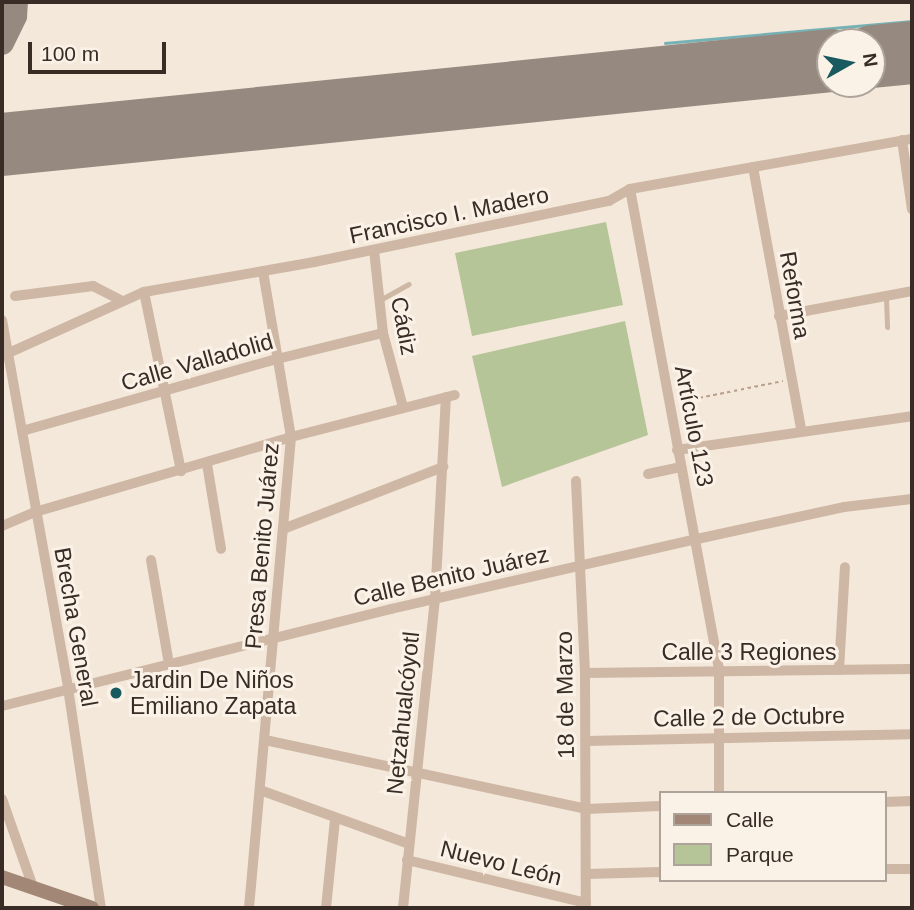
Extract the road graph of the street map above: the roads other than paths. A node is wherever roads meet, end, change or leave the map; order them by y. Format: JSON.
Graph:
{"nodes":[{"id":1,"x":907,"y":139,"type":"edge"},
{"id":2,"x":753,"y":167,"type":"junction"},
{"id":3,"x":630,"y":189,"type":"junction"},
{"id":4,"x":912,"y":209,"type":"edge"},
{"id":5,"x":374,"y":250,"type":"junction"},
{"id":6,"x":263,"y":272,"type":"junction"},
{"id":7,"x":409,"y":284,"type":"dead end"},
{"id":8,"x":912,"y":291,"type":"edge"},
{"id":9,"x":144,"y":292,"type":"junction"},
{"id":10,"x":15,"y":296,"type":"dead end"},
{"id":11,"x":886,"y":297,"type":"junction"},
{"id":12,"x":120,"y":300,"type":"junction"},
{"id":13,"x":378,"y":302,"type":"junction"},
{"id":14,"x":779,"y":316,"type":"junction"},
{"id":15,"x":2,"y":320,"type":"edge"},
{"id":16,"x":887,"y":327,"type":"dead end"},
{"id":17,"x":383,"y":333,"type":"junction"},
{"id":18,"x":5,"y":354,"type":"edge"},
{"id":19,"x":278,"y":359,"type":"junction"},
{"id":20,"x":167,"y":391,"type":"junction"},
{"id":21,"x":403,"y":407,"type":"junction"},
{"id":22,"x":912,"y":416,"type":"edge"},
{"id":23,"x":801,"y":429,"type":"junction"},
{"id":24,"x":22,"y":431,"type":"junction"},
{"id":25,"x":291,"y":437,"type":"junction"},
{"id":26,"x":677,"y":450,"type":"junction"},
{"id":27,"x":206,"y":464,"type":"junction"},
{"id":28,"x":443,"y":467,"type":"junction"},
{"id":29,"x":681,"y":467,"type":"junction"},
{"id":30,"x":181,"y":471,"type":"junction"},
{"id":31,"x":648,"y":474,"type":"dead end"},
{"id":32,"x":576,"y":481,"type":"dead end"},
{"id":33,"x":912,"y":499,"type":"edge"},
{"id":34,"x":35,"y":512,"type":"junction"},
{"id":35,"x":2,"y":526,"type":"edge"},
{"id":36,"x":283,"y":529,"type":"junction"},
{"id":37,"x":697,"y":539,"type":"junction"},
{"id":38,"x":221,"y":549,"type":"dead end"},
{"id":39,"x":151,"y":560,"type":"dead end"},
{"id":40,"x":582,"y":566,"type":"junction"},
{"id":41,"x":845,"y":567,"type":"dead end"},
{"id":42,"x":435,"y":599,"type":"junction"},
{"id":43,"x":274,"y":640,"type":"junction"},
{"id":44,"x":169,"y":664,"type":"junction"},
{"id":45,"x":912,"y":669,"type":"edge"},
{"id":46,"x":719,"y":670,"type":"junction"},
{"id":47,"x":839,"y":670,"type":"junction"},
{"id":48,"x":585,"y":673,"type":"junction"},
{"id":49,"x":68,"y":688,"type":"junction"},
{"id":50,"x":2,"y":706,"type":"edge"},
{"id":51,"x":912,"y":734,"type":"edge"},
{"id":52,"x":718,"y":736,"type":"junction"},
{"id":53,"x":265,"y":740,"type":"junction"},
{"id":54,"x":586,"y":741,"type":"junction"},
{"id":55,"x":415,"y":772,"type":"junction"},
{"id":56,"x":260,"y":790,"type":"junction"},
{"id":57,"x":719,"y":791,"type":"edge"},
{"id":58,"x":2,"y":799,"type":"edge"},
{"id":59,"x":912,"y":801,"type":"edge"},
{"id":60,"x":886,"y":802,"type":"edge"},
{"id":61,"x":659,"y":806,"type":"edge"},
{"id":62,"x":586,"y":809,"type":"junction"},
{"id":63,"x":335,"y":819,"type":"junction"},
{"id":64,"x":409,"y":844,"type":"junction"},
{"id":65,"x":407,"y":860,"type":"junction"},
{"id":66,"x":886,"y":869,"type":"edge"},
{"id":67,"x":912,"y":869,"type":"edge"},
{"id":68,"x":659,"y":872,"type":"edge"},
{"id":69,"x":586,"y":874,"type":"junction"},
{"id":70,"x":2,"y":877,"type":"edge"},
{"id":71,"x":33,"y":887,"type":"junction"},
{"id":72,"x":586,"y":906,"type":"edge"},
{"id":73,"x":92,"y":908,"type":"edge"},
{"id":74,"x":101,"y":908,"type":"edge"},
{"id":75,"x":249,"y":908,"type":"edge"},
{"id":76,"x":326,"y":908,"type":"edge"},
{"id":77,"x":403,"y":908,"type":"edge"}],
"edges":[{"from":1,"to":2,"type":"street","name":"Francisco I. Madero"},
{"from":1,"to":4,"type":"street"},
{"from":2,"to":3,"type":"street","name":"Francisco I. Madero"},
{"from":2,"to":14,"type":"street","name":"Reforma"},
{"from":3,"to":5,"type":"street","name":"Francisco I. Madero"},
{"from":3,"to":26,"type":"street","name":"Artículo 123"},
{"from":5,"to":6,"type":"street","name":"Francisco I. Madero"},
{"from":5,"to":13,"type":"street","name":"Cádiz"},
{"from":6,"to":9,"type":"street","name":"Francisco I. Madero"},
{"from":6,"to":19,"type":"street","name":"Presa Benito Juárez"},
{"from":7,"to":13,"type":"lane"},
{"from":8,"to":11,"type":"street"},
{"from":9,"to":12,"type":"street","name":"Francisco I. Madero"},
{"from":9,"to":20,"type":"street"},
{"from":10,"to":12,"type":"street"},
{"from":11,"to":14,"type":"street"},
{"from":11,"to":16,"type":"lane"},
{"from":12,"to":18,"type":"street","name":"Francisco I. Madero"},
{"from":13,"to":17,"type":"street","name":"Cádiz"},
{"from":14,"to":23,"type":"street","name":"Reforma"},
{"from":15,"to":18,"type":"street","name":"Brecha General"},
{"from":17,"to":19,"type":"street","name":"Calle Valladolid"},
{"from":17,"to":21,"type":"street","name":"Cádiz"},
{"from":18,"to":24,"type":"street","name":"Brecha General"},
{"from":19,"to":20,"type":"street","name":"Calle Valladolid"},
{"from":19,"to":25,"type":"street","name":"Presa Benito Juárez"},
{"from":20,"to":24,"type":"street","name":"Calle Valladolid"},
{"from":20,"to":30,"type":"street"},
{"from":21,"to":25,"type":"street"},
{"from":21,"to":28,"type":"street","name":"Netzahualcóyotl"},
{"from":22,"to":23,"type":"street"},
{"from":23,"to":26,"type":"street"},
{"from":24,"to":34,"type":"street","name":"Brecha General"},
{"from":25,"to":27,"type":"street"},
{"from":25,"to":36,"type":"street","name":"Presa Benito Juárez"},
{"from":26,"to":29,"type":"street","name":"Artículo 123"},
{"from":27,"to":30,"type":"street"},
{"from":27,"to":38,"type":"street"},
{"from":28,"to":36,"type":"street"},
{"from":28,"to":42,"type":"street","name":"Netzahualcóyotl"},
{"from":29,"to":31,"type":"street"},
{"from":29,"to":37,"type":"street","name":"Artículo 123"},
{"from":30,"to":34,"type":"street"},
{"from":32,"to":40,"type":"street","name":"18 de Marzo"},
{"from":33,"to":37,"type":"street","name":"Calle Benito Juárez"},
{"from":34,"to":35,"type":"street"},
{"from":34,"to":49,"type":"street","name":"Brecha General"},
{"from":36,"to":43,"type":"street","name":"Presa Benito Juárez"},
{"from":37,"to":40,"type":"street","name":"Calle Benito Juárez"},
{"from":37,"to":46,"type":"street","name":"Artículo 123"},
{"from":39,"to":44,"type":"street"},
{"from":40,"to":42,"type":"street","name":"Calle Benito Juárez"},
{"from":40,"to":48,"type":"street","name":"18 de Marzo"},
{"from":41,"to":47,"type":"street"},
{"from":42,"to":43,"type":"street","name":"Calle Benito Juárez"},
{"from":42,"to":55,"type":"street","name":"Netzahualcóyotl"},
{"from":43,"to":44,"type":"street","name":"Calle Benito Juárez"},
{"from":43,"to":53,"type":"street","name":"Presa Benito Juárez"},
{"from":44,"to":49,"type":"street","name":"Calle Benito Juárez"},
{"from":45,"to":47,"type":"street","name":"Calle 3 Regiones"},
{"from":46,"to":47,"type":"street","name":"Calle 3 Regiones"},
{"from":46,"to":48,"type":"street","name":"Calle 3 Regiones"},
{"from":46,"to":52,"type":"street","name":"Artículo 123"},
{"from":48,"to":54,"type":"street","name":"18 de Marzo"},
{"from":49,"to":50,"type":"street","name":"Calle Benito Juárez"},
{"from":49,"to":74,"type":"street","name":"Brecha General"},
{"from":51,"to":52,"type":"street","name":"Calle 2 de Octubre"},
{"from":52,"to":54,"type":"street","name":"Calle 2 de Octubre"},
{"from":52,"to":57,"type":"street","name":"Artículo 123"},
{"from":53,"to":55,"type":"street"},
{"from":53,"to":56,"type":"street","name":"Presa Benito Juárez"},
{"from":54,"to":62,"type":"street","name":"18 de Marzo"},
{"from":55,"to":62,"type":"street"},
{"from":55,"to":64,"type":"street","name":"Netzahualcóyotl"},
{"from":56,"to":63,"type":"street"},
{"from":56,"to":75,"type":"street","name":"Presa Benito Juárez"},
{"from":58,"to":71,"type":"street"},
{"from":59,"to":60,"type":"street"},
{"from":61,"to":62,"type":"street"},
{"from":62,"to":69,"type":"street","name":"18 de Marzo"},
{"from":63,"to":64,"type":"street"},
{"from":63,"to":76,"type":"street"},
{"from":64,"to":65,"type":"street","name":"Netzahualcóyotl"},
{"from":65,"to":72,"type":"street","name":"Nuevo León"},
{"from":65,"to":77,"type":"street","name":"Netzahualcóyotl"},
{"from":66,"to":67,"type":"street"},
{"from":68,"to":69,"type":"street"},
{"from":69,"to":72,"type":"street","name":"18 de Marzo"},
{"from":70,"to":71,"type":"main road"},
{"from":71,"to":73,"type":"main road"}]}
